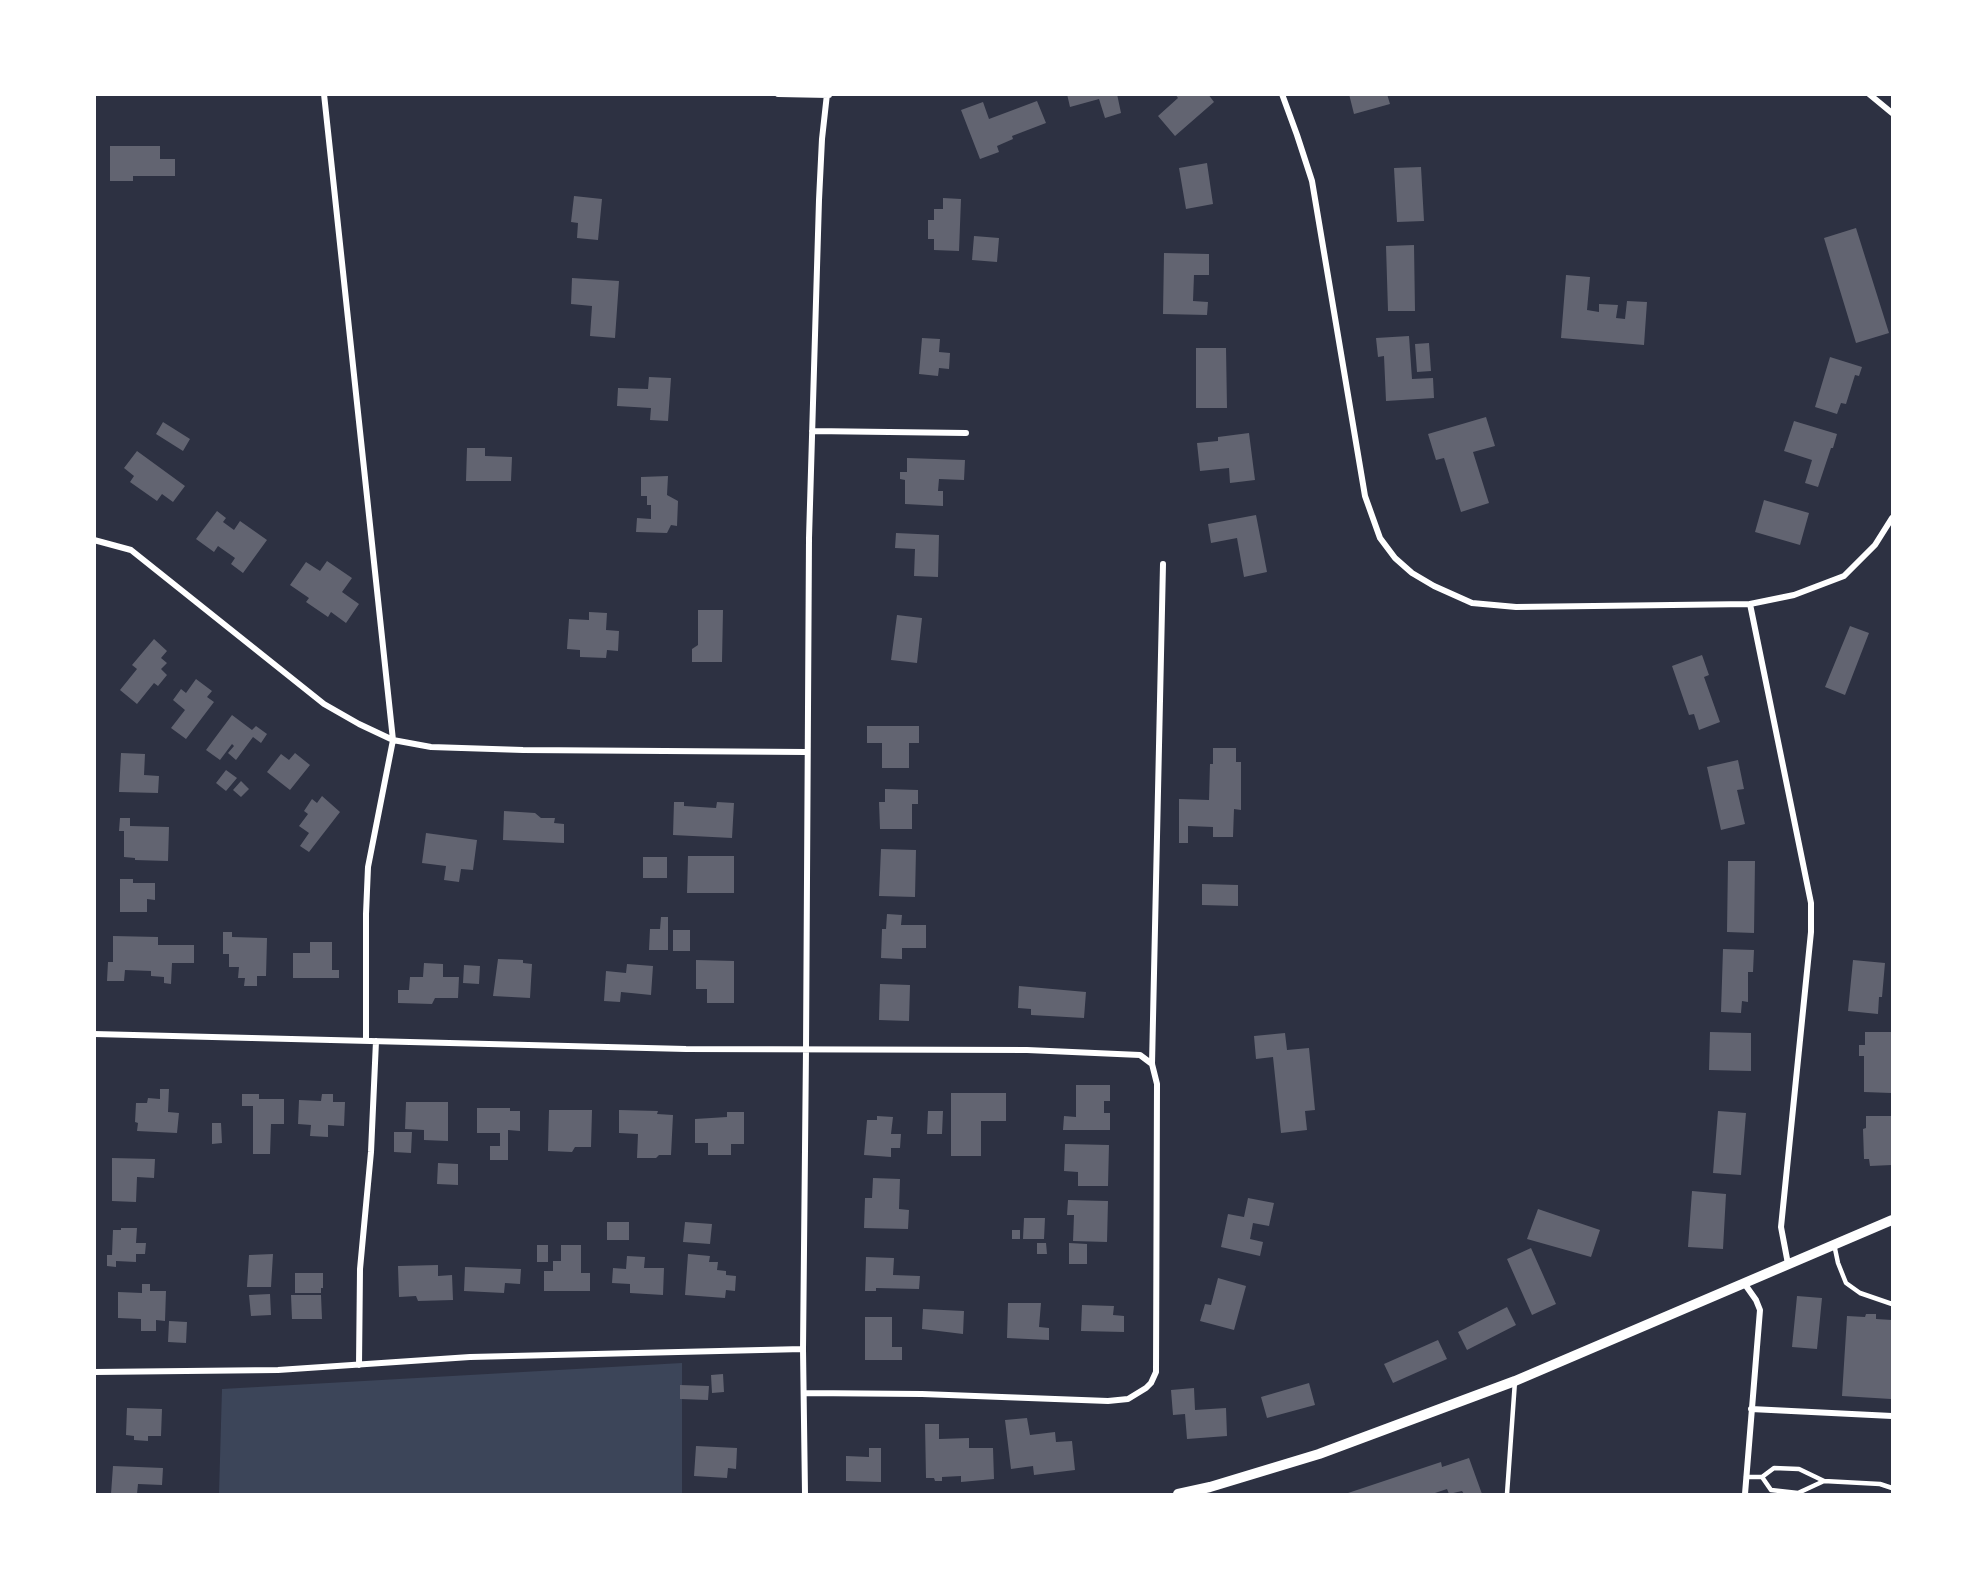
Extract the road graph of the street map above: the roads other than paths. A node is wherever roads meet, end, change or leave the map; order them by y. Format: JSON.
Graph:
{"nodes":[{"id":1,"x":324,"y":94,"type":"edge"},
{"id":2,"x":777,"y":94,"type":"edge"},
{"id":3,"x":1282,"y":94,"type":"edge"},
{"id":4,"x":1869,"y":94,"type":"edge"},
{"id":5,"x":828,"y":95,"type":"edge"},
{"id":6,"x":1893,"y":113,"type":"edge"},
{"id":7,"x":812,"y":431,"type":"junction"},
{"id":8,"x":966,"y":433,"type":"dead end"},
{"id":9,"x":1893,"y":518,"type":"edge"},
{"id":10,"x":94,"y":540,"type":"edge"},
{"id":11,"x":1163,"y":564,"type":"dead end"},
{"id":12,"x":1750,"y":604,"type":"junction"},
{"id":13,"x":393,"y":740,"type":"junction"},
{"id":14,"x":806,"y":752,"type":"junction"},
{"id":15,"x":94,"y":1034,"type":"edge"},
{"id":16,"x":366,"y":1041,"type":"junction"},
{"id":17,"x":376,"y":1041,"type":"junction"},
{"id":18,"x":806,"y":1050,"type":"junction"},
{"id":19,"x":1152,"y":1064,"type":"junction"},
{"id":20,"x":1893,"y":1220,"type":"edge"},
{"id":21,"x":1834,"y":1244,"type":"junction"},
{"id":22,"x":1788,"y":1264,"type":"junction"},
{"id":23,"x":1744,"y":1283,"type":"junction"},
{"id":24,"x":1893,"y":1304,"type":"edge"},
{"id":25,"x":802,"y":1349,"type":"junction"},
{"id":26,"x":359,"y":1365,"type":"junction"},
{"id":27,"x":94,"y":1372,"type":"edge"},
{"id":28,"x":1515,"y":1381,"type":"junction"},
{"id":29,"x":804,"y":1393,"type":"junction"},
{"id":30,"x":1751,"y":1409,"type":"junction"},
{"id":31,"x":1893,"y":1416,"type":"edge"},
{"id":32,"x":1746,"y":1477,"type":"junction"},
{"id":33,"x":1762,"y":1477,"type":"junction"},
{"id":34,"x":1824,"y":1481,"type":"junction"},
{"id":35,"x":1893,"y":1488,"type":"edge"},
{"id":36,"x":1211,"y":1491,"type":"edge"},
{"id":37,"x":805,"y":1494,"type":"edge"},
{"id":38,"x":1178,"y":1494,"type":"edge"},
{"id":39,"x":1507,"y":1494,"type":"edge"},
{"id":40,"x":1744,"y":1494,"type":"edge"}],
"edges":[{"from":1,"to":13,"type":"street"},
{"from":2,"to":5,"type":"street"},
{"from":3,"to":12,"type":"street"},
{"from":4,"to":6,"type":"street"},
{"from":5,"to":7,"type":"street"},
{"from":7,"to":8,"type":"street"},
{"from":7,"to":14,"type":"street"},
{"from":9,"to":12,"type":"street"},
{"from":10,"to":13,"type":"street"},
{"from":11,"to":19,"type":"street"},
{"from":12,"to":22,"type":"street"},
{"from":13,"to":14,"type":"street"},
{"from":13,"to":16,"type":"street"},
{"from":14,"to":18,"type":"street"},
{"from":15,"to":16,"type":"street"},
{"from":16,"to":17,"type":"street"},
{"from":17,"to":18,"type":"street"},
{"from":17,"to":26,"type":"street"},
{"from":18,"to":19,"type":"street"},
{"from":18,"to":25,"type":"street"},
{"from":19,"to":29,"type":"street"},
{"from":20,"to":21,"type":"street"},
{"from":21,"to":22,"type":"street"},
{"from":21,"to":24,"type":"lane"},
{"from":22,"to":23,"type":"street"},
{"from":23,"to":28,"type":"street"},
{"from":23,"to":30,"type":"street"},
{"from":25,"to":26,"type":"street"},
{"from":25,"to":29,"type":"street"},
{"from":26,"to":27,"type":"street"},
{"from":28,"to":36,"type":"street"},
{"from":28,"to":39,"type":"lane"},
{"from":29,"to":37,"type":"street"},
{"from":30,"to":31,"type":"street"},
{"from":30,"to":32,"type":"street"},
{"from":32,"to":33,"type":"lane"},
{"from":32,"to":40,"type":"street"},
{"from":33,"to":34,"type":"lane"},
{"from":33,"to":34,"type":"lane"},
{"from":34,"to":35,"type":"lane"},
{"from":36,"to":38,"type":"street"}]}
